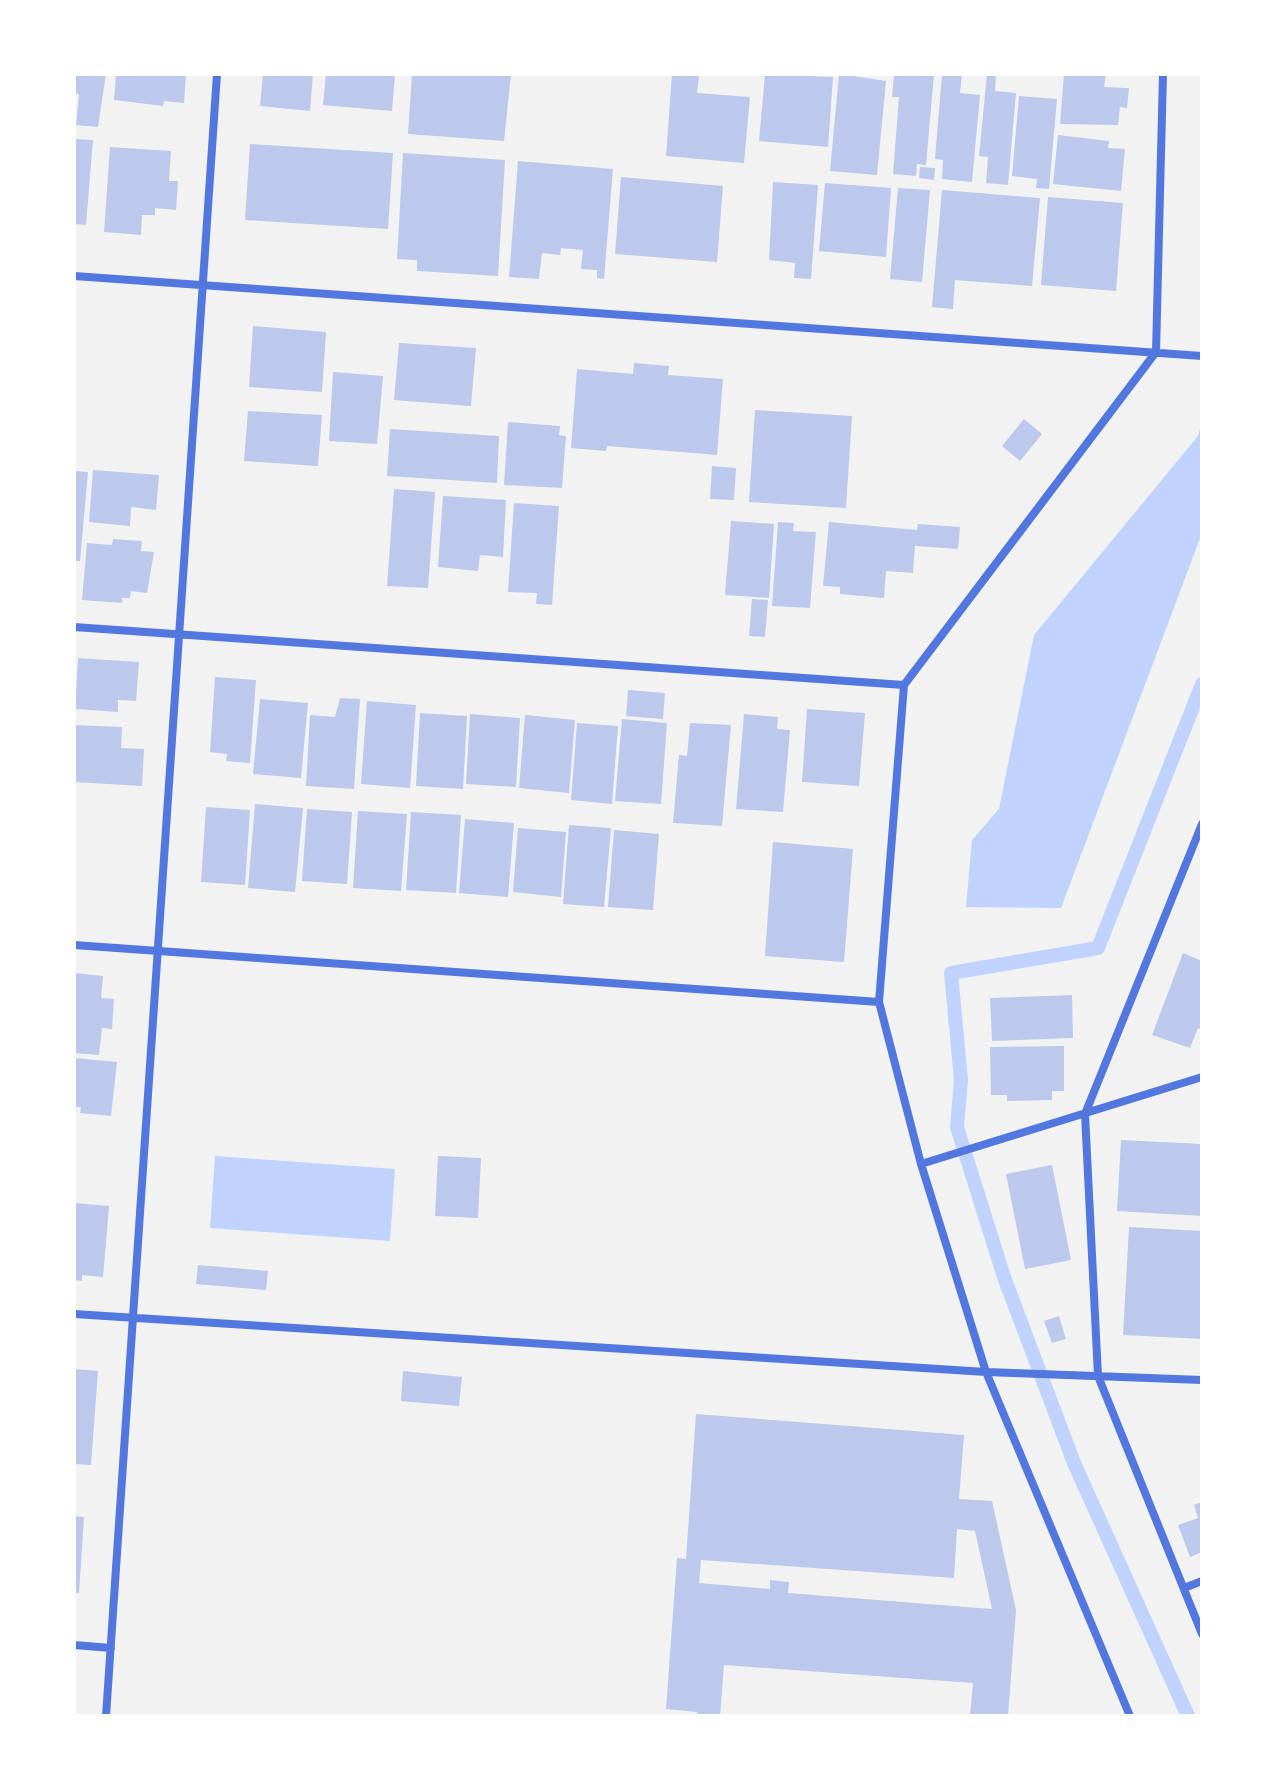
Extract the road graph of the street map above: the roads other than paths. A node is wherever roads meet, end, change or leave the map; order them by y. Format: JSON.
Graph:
{"nodes":[{"id":1,"x":217,"y":74,"type":"edge"},
{"id":2,"x":1163,"y":74,"type":"edge"},
{"id":3,"x":74,"y":276,"type":"edge"},
{"id":4,"x":203,"y":284,"type":"junction"},
{"id":5,"x":1156,"y":352,"type":"junction"},
{"id":6,"x":1202,"y":356,"type":"edge"},
{"id":7,"x":74,"y":627,"type":"edge"},
{"id":8,"x":181,"y":633,"type":"junction"},
{"id":9,"x":904,"y":685,"type":"junction"},
{"id":10,"x":1202,"y":824,"type":"edge"},
{"id":11,"x":74,"y":945,"type":"edge"},
{"id":12,"x":158,"y":951,"type":"junction"},
{"id":13,"x":879,"y":1002,"type":"junction"},
{"id":14,"x":1202,"y":1077,"type":"edge"},
{"id":15,"x":1085,"y":1114,"type":"junction"},
{"id":16,"x":921,"y":1164,"type":"junction"},
{"id":17,"x":74,"y":1314,"type":"edge"},
{"id":18,"x":132,"y":1318,"type":"junction"},
{"id":19,"x":986,"y":1372,"type":"junction"},
{"id":20,"x":1098,"y":1376,"type":"junction"},
{"id":21,"x":1202,"y":1380,"type":"edge"},
{"id":22,"x":1202,"y":1581,"type":"edge"},
{"id":23,"x":1184,"y":1588,"type":"junction"},
{"id":24,"x":1202,"y":1634,"type":"edge"},
{"id":25,"x":74,"y":1645,"type":"edge"},
{"id":26,"x":111,"y":1648,"type":"junction"},
{"id":27,"x":106,"y":1716,"type":"edge"},
{"id":28,"x":1130,"y":1716,"type":"edge"}],
"edges":[{"from":1,"to":4,"type":"street"},
{"from":2,"to":5,"type":"street"},
{"from":3,"to":4,"type":"street"},
{"from":4,"to":5,"type":"street"},
{"from":4,"to":8,"type":"street"},
{"from":5,"to":6,"type":"street"},
{"from":5,"to":9,"type":"street"},
{"from":7,"to":8,"type":"street"},
{"from":8,"to":9,"type":"street"},
{"from":8,"to":12,"type":"street"},
{"from":9,"to":13,"type":"street"},
{"from":10,"to":15,"type":"street"},
{"from":11,"to":12,"type":"street"},
{"from":12,"to":13,"type":"street"},
{"from":12,"to":18,"type":"street"},
{"from":13,"to":16,"type":"street"},
{"from":14,"to":15,"type":"street"},
{"from":15,"to":16,"type":"street"},
{"from":15,"to":20,"type":"street"},
{"from":16,"to":19,"type":"street"},
{"from":17,"to":18,"type":"street"},
{"from":18,"to":19,"type":"street"},
{"from":18,"to":26,"type":"street"},
{"from":19,"to":20,"type":"street"},
{"from":19,"to":28,"type":"street"},
{"from":20,"to":21,"type":"street"},
{"from":20,"to":23,"type":"street"},
{"from":22,"to":23,"type":"street"},
{"from":23,"to":24,"type":"street"},
{"from":25,"to":26,"type":"street"},
{"from":26,"to":27,"type":"street"}]}
